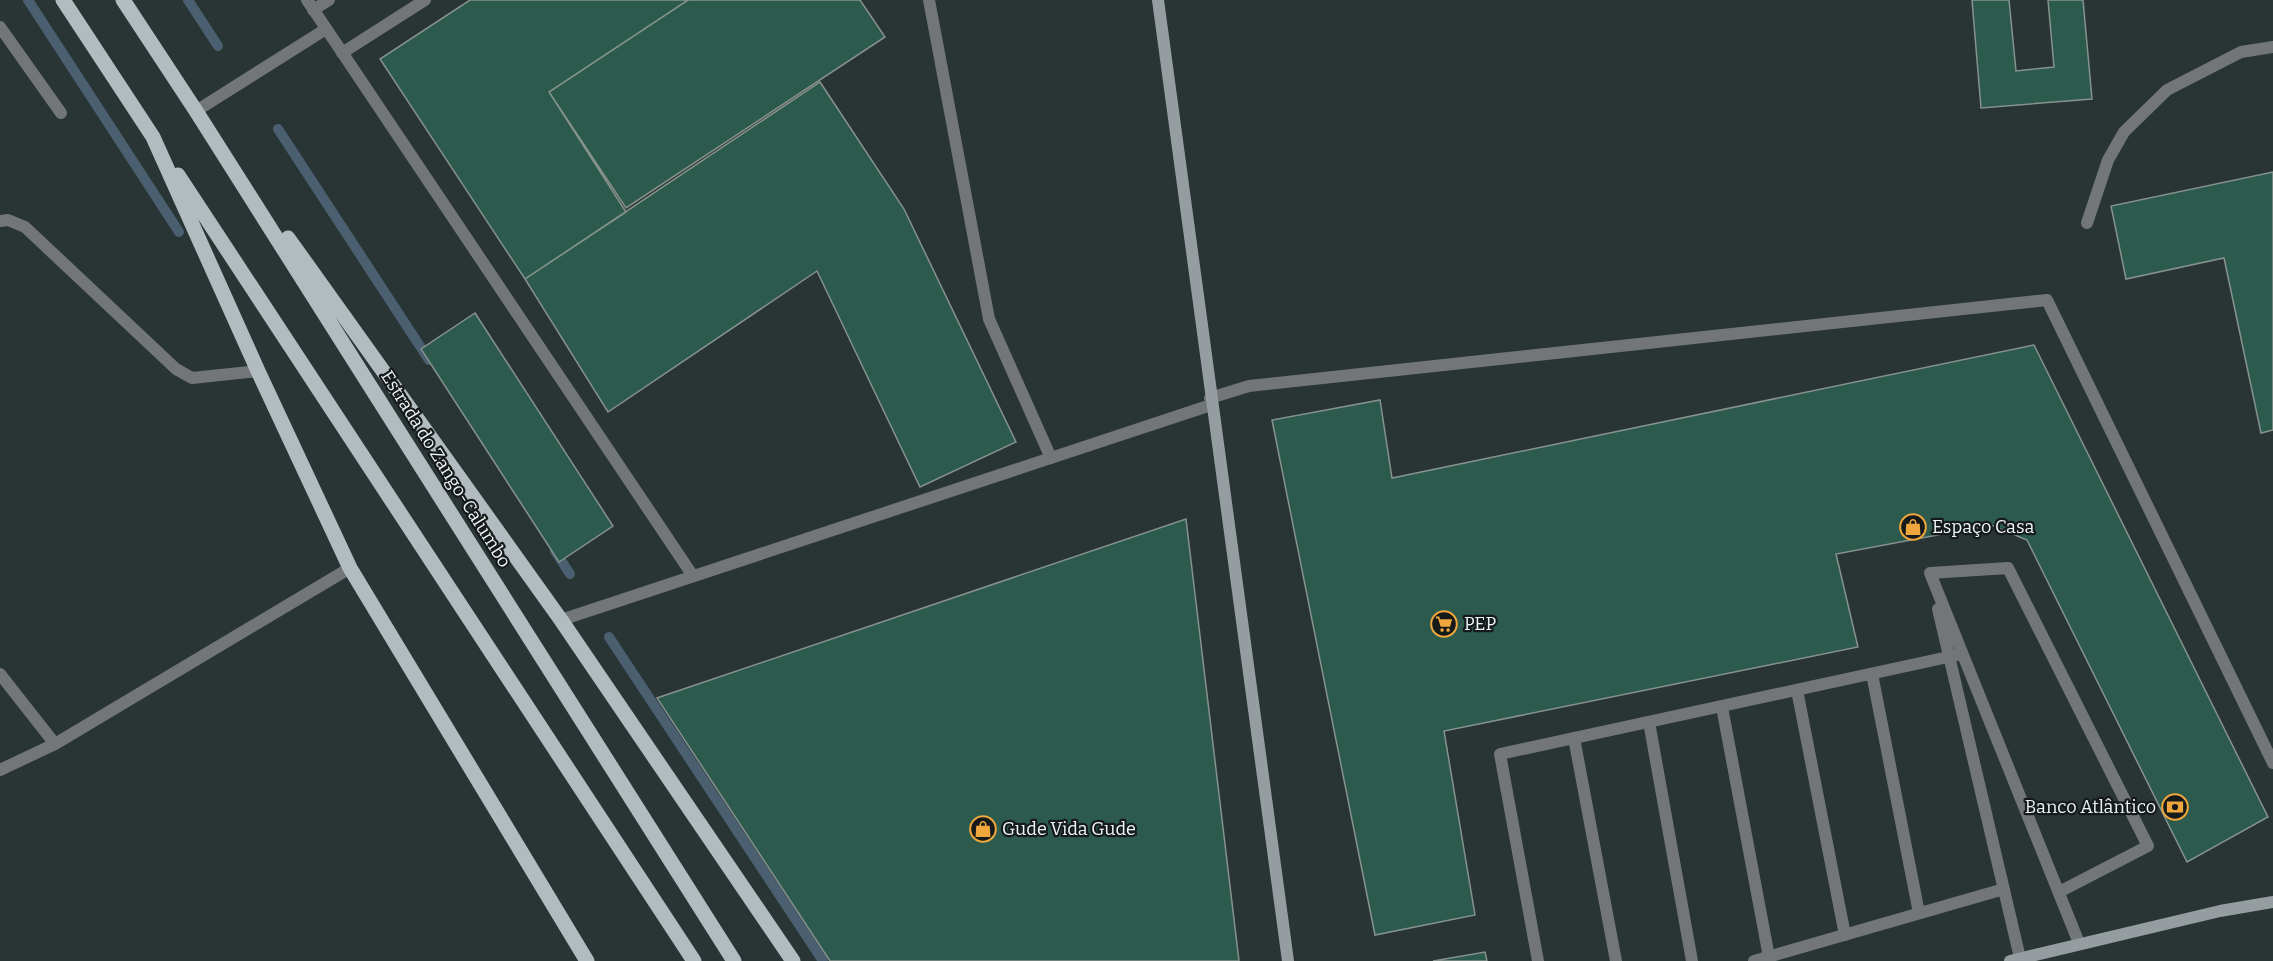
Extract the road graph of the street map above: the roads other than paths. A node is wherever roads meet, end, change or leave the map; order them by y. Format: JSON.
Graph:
{"nodes":[{"id":1,"x":63,"y":0,"type":"edge"},
{"id":2,"x":123,"y":0,"type":"edge"},
{"id":3,"x":329,"y":0,"type":"edge"},
{"id":4,"x":425,"y":0,"type":"edge"},
{"id":5,"x":929,"y":0,"type":"edge"},
{"id":6,"x":1158,"y":0,"type":"edge"},
{"id":7,"x":310,"y":5,"type":"edge"},
{"id":8,"x":0,"y":27,"type":"edge"},
{"id":9,"x":326,"y":30,"type":"junction"},
{"id":10,"x":2273,"y":47,"type":"edge"},
{"id":11,"x":342,"y":53,"type":"junction"},
{"id":12,"x":196,"y":111,"type":"junction"},
{"id":13,"x":61,"y":113,"type":"dead end"},
{"id":14,"x":153,"y":137,"type":"junction"},
{"id":15,"x":0,"y":221,"type":"edge"},
{"id":16,"x":2087,"y":223,"type":"dead end"},
{"id":17,"x":258,"y":371,"type":"junction"},
{"id":18,"x":1210,"y":402,"type":"junction"},
{"id":19,"x":1052,"y":458,"type":"junction"},
{"id":20,"x":350,"y":568,"type":"junction"},
{"id":21,"x":1930,"y":573,"type":"junction"},
{"id":22,"x":693,"y":576,"type":"junction"},
{"id":23,"x":561,"y":620,"type":"junction"},
{"id":24,"x":1962,"y":654,"type":"junction"},
{"id":25,"x":1949,"y":658,"type":"junction"},
{"id":26,"x":0,"y":674,"type":"edge"},
{"id":27,"x":1872,"y":674,"type":"junction"},
{"id":28,"x":1797,"y":690,"type":"junction"},
{"id":29,"x":1722,"y":707,"type":"junction"},
{"id":30,"x":1649,"y":722,"type":"junction"},
{"id":31,"x":1574,"y":738,"type":"junction"},
{"id":32,"x":55,"y":744,"type":"junction"},
{"id":33,"x":2273,"y":763,"type":"edge"},
{"id":34,"x":0,"y":770,"type":"edge"},
{"id":35,"x":2004,"y":890,"type":"junction"},
{"id":36,"x":2059,"y":892,"type":"junction"},
{"id":37,"x":2273,"y":902,"type":"edge"},
{"id":38,"x":1919,"y":913,"type":"junction"},
{"id":39,"x":1845,"y":935,"type":"junction"},
{"id":40,"x":2079,"y":943,"type":"junction"},
{"id":41,"x":2049,"y":956,"type":"edge"},
{"id":42,"x":1768,"y":957,"type":"junction"},
{"id":43,"x":2015,"y":959,"type":"edge"},
{"id":44,"x":587,"y":961,"type":"edge"},
{"id":45,"x":694,"y":961,"type":"edge"},
{"id":46,"x":734,"y":961,"type":"edge"},
{"id":47,"x":793,"y":961,"type":"edge"},
{"id":48,"x":1288,"y":961,"type":"edge"},
{"id":49,"x":1538,"y":961,"type":"edge"},
{"id":50,"x":1616,"y":961,"type":"edge"},
{"id":51,"x":1692,"y":961,"type":"edge"},
{"id":52,"x":1754,"y":961,"type":"edge"}],
"edges":[{"from":1,"to":14,"type":"main road"},
{"from":2,"to":12,"type":"main road","name":"Estrada do Zango-Calumbo"},
{"from":3,"to":7,"type":"street"},
{"from":4,"to":11,"type":"street"},
{"from":5,"to":19,"type":"street"},
{"from":6,"to":18,"type":"street"},
{"from":7,"to":9,"type":"street"},
{"from":8,"to":13,"type":"street"},
{"from":9,"to":11,"type":"street"},
{"from":9,"to":12,"type":"street"},
{"from":10,"to":16,"type":"street"},
{"from":11,"to":22,"type":"street"},
{"from":12,"to":23,"type":"main road"},
{"from":12,"to":46,"type":"main road","name":"Estrada do Zango-Calumbo"},
{"from":14,"to":17,"type":"main road"},
{"from":14,"to":45,"type":"main road"},
{"from":15,"to":17,"type":"street"},
{"from":17,"to":20,"type":"main road"},
{"from":18,"to":19,"type":"street"},
{"from":18,"to":33,"type":"street"},
{"from":18,"to":48,"type":"street"},
{"from":19,"to":22,"type":"street"},
{"from":20,"to":32,"type":"street"},
{"from":20,"to":44,"type":"main road"},
{"from":21,"to":24,"type":"street"},
{"from":21,"to":25,"type":"street"},
{"from":21,"to":36,"type":"street"},
{"from":22,"to":23,"type":"street"},
{"from":23,"to":47,"type":"main road"},
{"from":24,"to":25,"type":"street"},
{"from":24,"to":36,"type":"street"},
{"from":25,"to":27,"type":"street"},
{"from":25,"to":35,"type":"street"},
{"from":26,"to":32,"type":"street"},
{"from":27,"to":28,"type":"street"},
{"from":27,"to":38,"type":"street"},
{"from":28,"to":29,"type":"street"},
{"from":28,"to":39,"type":"street"},
{"from":29,"to":30,"type":"street"},
{"from":29,"to":42,"type":"street"},
{"from":30,"to":31,"type":"street"},
{"from":30,"to":51,"type":"street"},
{"from":31,"to":49,"type":"street"},
{"from":31,"to":50,"type":"street"},
{"from":32,"to":34,"type":"street"},
{"from":35,"to":38,"type":"street"},
{"from":35,"to":43,"type":"street"},
{"from":36,"to":40,"type":"street"},
{"from":37,"to":40,"type":"street"},
{"from":38,"to":39,"type":"street"},
{"from":39,"to":42,"type":"street"},
{"from":40,"to":41,"type":"street"},
{"from":41,"to":43,"type":"street"},
{"from":42,"to":52,"type":"street"}]}
